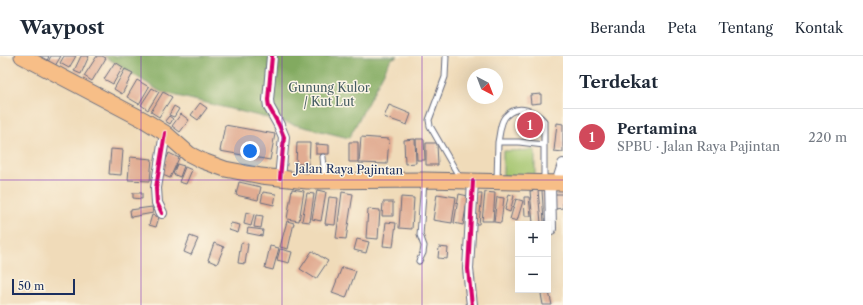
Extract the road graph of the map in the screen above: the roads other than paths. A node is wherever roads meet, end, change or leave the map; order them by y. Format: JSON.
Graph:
{"nodes":[{"id":1,"x":22,"y":56,"type":"edge"},
{"id":2,"x":272,"y":56,"type":"edge"},
{"id":3,"x":446,"y":56,"type":"edge"},
{"id":4,"x":165,"y":133,"type":"junction"},
{"id":5,"x":498,"y":142,"type":"junction"},
{"id":6,"x":544,"y":144,"type":"junction"},
{"id":7,"x":323,"y":157,"type":"dead end"},
{"id":8,"x":563,"y":164,"type":"edge"},
{"id":9,"x":280,"y":178,"type":"junction"},
{"id":10,"x":424,"y":180,"type":"junction"},
{"id":11,"x":326,"y":181,"type":"junction"},
{"id":12,"x":467,"y":181,"type":"junction"},
{"id":13,"x":497,"y":182,"type":"junction"},
{"id":14,"x":553,"y":183,"type":"edge"},
{"id":15,"x":162,"y":213,"type":"dead end"},
{"id":16,"x":551,"y":229,"type":"dead end"},
{"id":17,"x":419,"y":261,"type":"dead end"},
{"id":18,"x":472,"y":305,"type":"edge"}],
"edges":[{"from":1,"to":4,"type":"main road","name":"Jalan Raya Pajintan"},
{"from":2,"to":9,"type":"street"},
{"from":3,"to":12,"type":"lane"},
{"from":4,"to":9,"type":"main road","name":"Jalan Raya Pajintan"},
{"from":4,"to":15,"type":"street"},
{"from":5,"to":6,"type":"lane"},
{"from":5,"to":6,"type":"lane"},
{"from":5,"to":13,"type":"lane"},
{"from":6,"to":14,"type":"lane"},
{"from":7,"to":11,"type":"lane"},
{"from":8,"to":14,"type":"street"},
{"from":9,"to":11,"type":"main road","name":"Jalan Raya Pajintan"},
{"from":10,"to":11,"type":"main road","name":"Jalan Raya Pajintan"},
{"from":10,"to":12,"type":"main road","name":"Jalan Raya Pajintan"},
{"from":10,"to":17,"type":"lane"},
{"from":12,"to":13,"type":"main road","name":"Jalan Raya Pajintan"},
{"from":12,"to":18,"type":"street"},
{"from":13,"to":14,"type":"main road","name":"Jalan Raya Pajintan"},
{"from":14,"to":16,"type":"street"}]}
